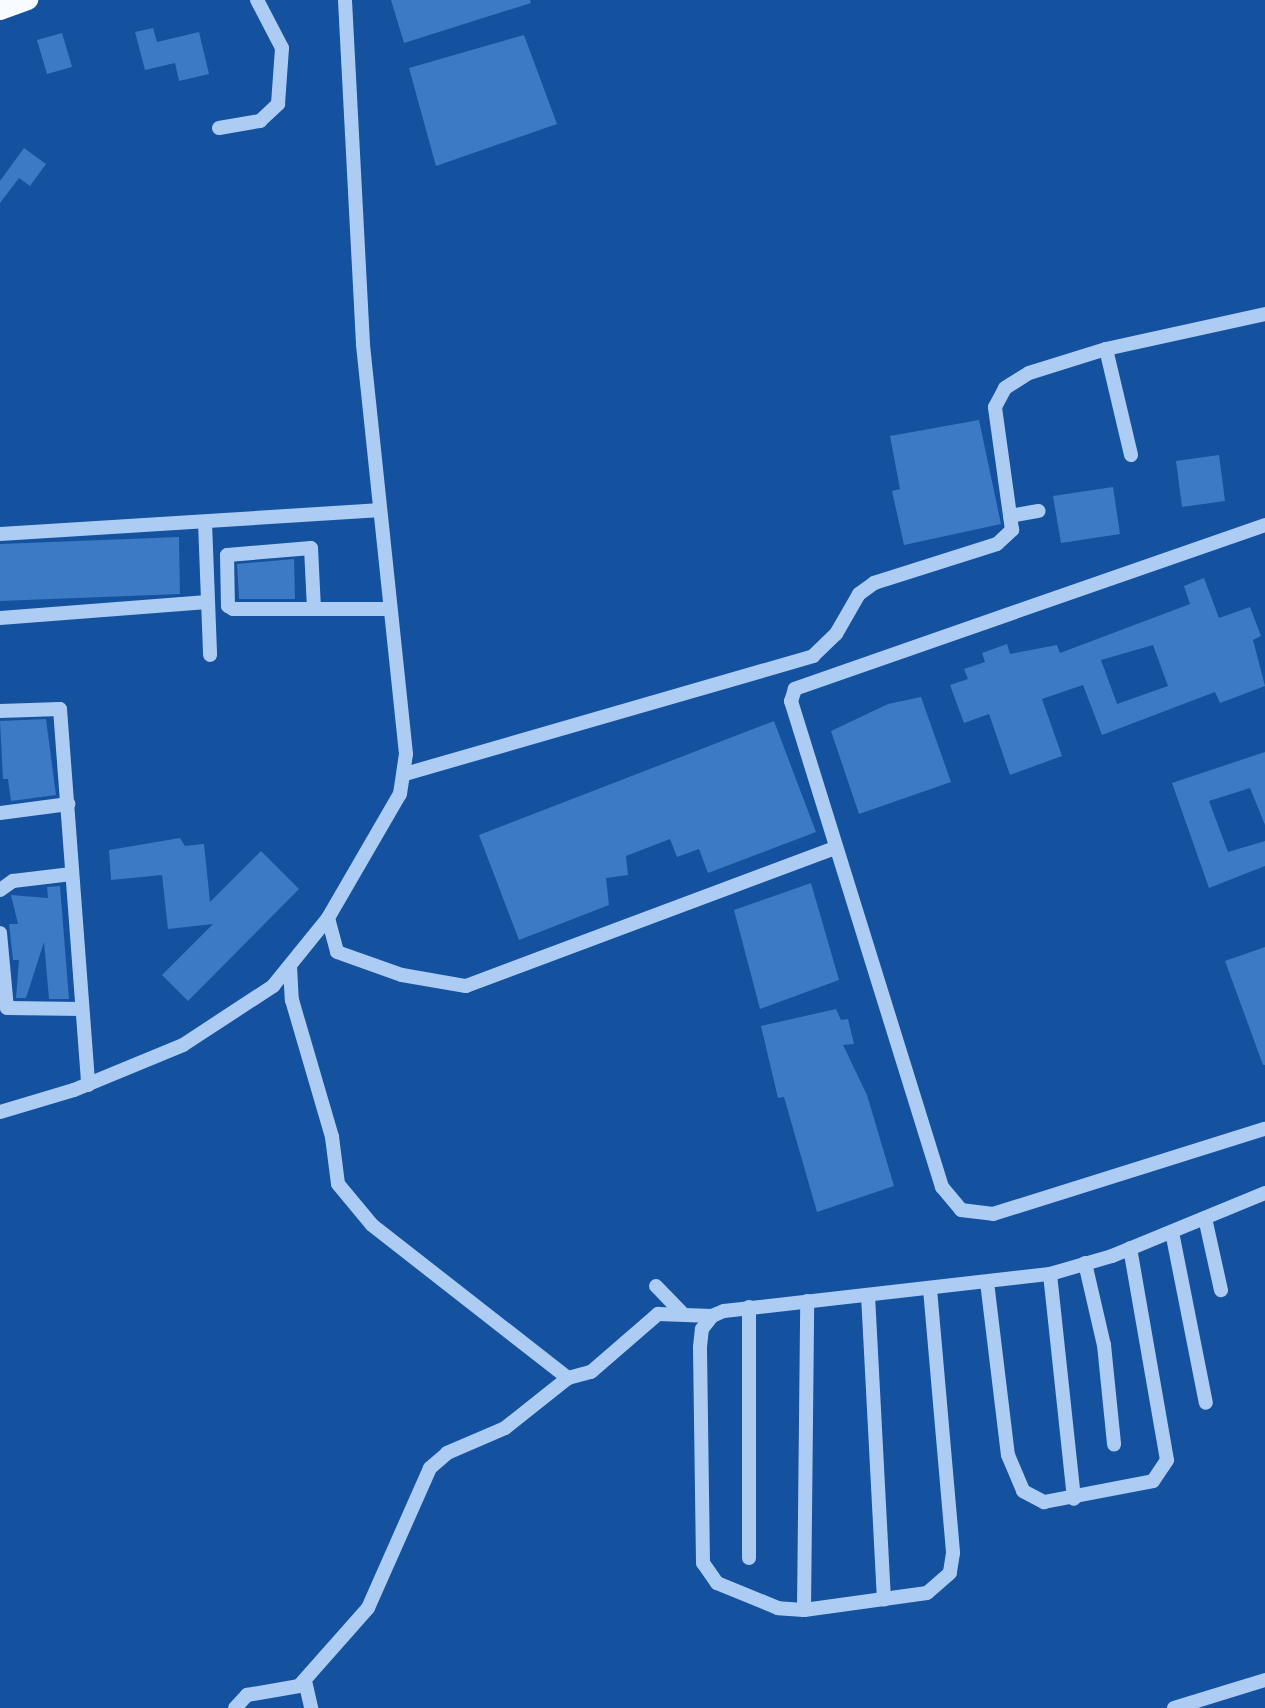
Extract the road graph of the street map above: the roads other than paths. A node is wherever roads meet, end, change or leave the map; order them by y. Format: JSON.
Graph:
{"nodes":[{"id":1,"x":257,"y":0,"type":"edge"},
{"id":2,"x":345,"y":0,"type":"edge"},
{"id":3,"x":219,"y":128,"type":"dead end"},
{"id":4,"x":1265,"y":314,"type":"edge"},
{"id":5,"x":1106,"y":349,"type":"junction"},
{"id":6,"x":1131,"y":455,"type":"dead end"},
{"id":7,"x":377,"y":510,"type":"junction"},
{"id":8,"x":1039,"y":511,"type":"dead end"},
{"id":9,"x":1010,"y":516,"type":"junction"},
{"id":10,"x":205,"y":522,"type":"junction"},
{"id":11,"x":1265,"y":525,"type":"edge"},
{"id":12,"x":0,"y":534,"type":"edge"},
{"id":13,"x":207,"y":602,"type":"junction"},
{"id":14,"x":314,"y":609,"type":"junction"},
{"id":15,"x":387,"y":609,"type":"junction"},
{"id":16,"x":0,"y":618,"type":"edge"},
{"id":17,"x":210,"y":655,"type":"dead end"},
{"id":18,"x":0,"y":711,"type":"edge"},
{"id":19,"x":405,"y":774,"type":"junction"},
{"id":20,"x":68,"y":804,"type":"junction"},
{"id":21,"x":0,"y":813,"type":"edge"},
{"id":22,"x":836,"y":848,"type":"junction"},
{"id":23,"x":72,"y":874,"type":"junction"},
{"id":24,"x":0,"y":890,"type":"edge"},
{"id":25,"x":328,"y":918,"type":"junction"},
{"id":26,"x":0,"y":933,"type":"edge"},
{"id":27,"x":290,"y":966,"type":"junction"},
{"id":28,"x":82,"y":1009,"type":"junction"},
{"id":29,"x":88,"y":1085,"type":"junction"},
{"id":30,"x":0,"y":1112,"type":"edge"},
{"id":31,"x":1265,"y":1129,"type":"edge"},
{"id":32,"x":1265,"y":1193,"type":"edge"},
{"id":33,"x":1205,"y":1218,"type":"junction"},
{"id":34,"x":1172,"y":1232,"type":"junction"},
{"id":35,"x":1130,"y":1248,"type":"junction"},
{"id":36,"x":1085,"y":1263,"type":"junction"},
{"id":37,"x":1050,"y":1274,"type":"junction"},
{"id":38,"x":987,"y":1282,"type":"junction"},
{"id":39,"x":656,"y":1286,"type":"dead end"},
{"id":40,"x":930,"y":1289,"type":"junction"},
{"id":41,"x":1221,"y":1290,"type":"dead end"},
{"id":42,"x":868,"y":1295,"type":"junction"},
{"id":43,"x":807,"y":1301,"type":"junction"},
{"id":44,"x":749,"y":1307,"type":"junction"},
{"id":45,"x":681,"y":1312,"type":"junction"},
{"id":46,"x":712,"y":1316,"type":"junction"},
{"id":47,"x":568,"y":1378,"type":"junction"},
{"id":48,"x":1206,"y":1403,"type":"dead end"},
{"id":49,"x":1114,"y":1444,"type":"dead end"},
{"id":50,"x":1074,"y":1499,"type":"junction"},
{"id":51,"x":749,"y":1558,"type":"dead end"},
{"id":52,"x":884,"y":1600,"type":"junction"},
{"id":53,"x":804,"y":1610,"type":"junction"},
{"id":54,"x":1265,"y":1680,"type":"edge"},
{"id":55,"x":305,"y":1681,"type":"junction"},
{"id":56,"x":235,"y":1708,"type":"edge"},
{"id":57,"x":311,"y":1708,"type":"edge"},
{"id":58,"x":1174,"y":1708,"type":"edge"}],
"edges":[{"from":1,"to":3,"type":"street"},
{"from":2,"to":7,"type":"street"},
{"from":4,"to":5,"type":"street"},
{"from":5,"to":6,"type":"street"},
{"from":5,"to":9,"type":"street"},
{"from":7,"to":10,"type":"street"},
{"from":7,"to":15,"type":"street"},
{"from":8,"to":9,"type":"street"},
{"from":9,"to":19,"type":"street"},
{"from":10,"to":12,"type":"street"},
{"from":10,"to":13,"type":"street"},
{"from":11,"to":22,"type":"street"},
{"from":13,"to":16,"type":"street"},
{"from":13,"to":17,"type":"street"},
{"from":14,"to":14,"type":"street"},
{"from":14,"to":15,"type":"street"},
{"from":15,"to":19,"type":"street"},
{"from":18,"to":20,"type":"street"},
{"from":19,"to":25,"type":"street"},
{"from":20,"to":21,"type":"street"},
{"from":20,"to":23,"type":"street"},
{"from":22,"to":25,"type":"street"},
{"from":22,"to":31,"type":"street"},
{"from":23,"to":24,"type":"street"},
{"from":23,"to":28,"type":"street"},
{"from":25,"to":27,"type":"street"},
{"from":26,"to":28,"type":"street"},
{"from":27,"to":29,"type":"street"},
{"from":27,"to":47,"type":"street"},
{"from":28,"to":29,"type":"street"},
{"from":29,"to":30,"type":"street"},
{"from":32,"to":33,"type":"street"},
{"from":33,"to":34,"type":"street"},
{"from":33,"to":41,"type":"street"},
{"from":34,"to":35,"type":"street"},
{"from":34,"to":48,"type":"street"},
{"from":35,"to":36,"type":"street"},
{"from":35,"to":50,"type":"street"},
{"from":36,"to":37,"type":"street"},
{"from":36,"to":49,"type":"street"},
{"from":37,"to":38,"type":"street"},
{"from":37,"to":50,"type":"street"},
{"from":38,"to":40,"type":"street"},
{"from":38,"to":50,"type":"street"},
{"from":39,"to":45,"type":"street"},
{"from":40,"to":42,"type":"street"},
{"from":40,"to":52,"type":"street"},
{"from":42,"to":43,"type":"street"},
{"from":42,"to":52,"type":"street"},
{"from":43,"to":44,"type":"street"},
{"from":43,"to":53,"type":"street"},
{"from":44,"to":46,"type":"street"},
{"from":44,"to":51,"type":"street"},
{"from":45,"to":46,"type":"street"},
{"from":45,"to":47,"type":"street"},
{"from":46,"to":53,"type":"street"},
{"from":47,"to":55,"type":"street"},
{"from":52,"to":53,"type":"street"},
{"from":54,"to":58,"type":"street"},
{"from":55,"to":56,"type":"street"},
{"from":55,"to":57,"type":"street"}]}
